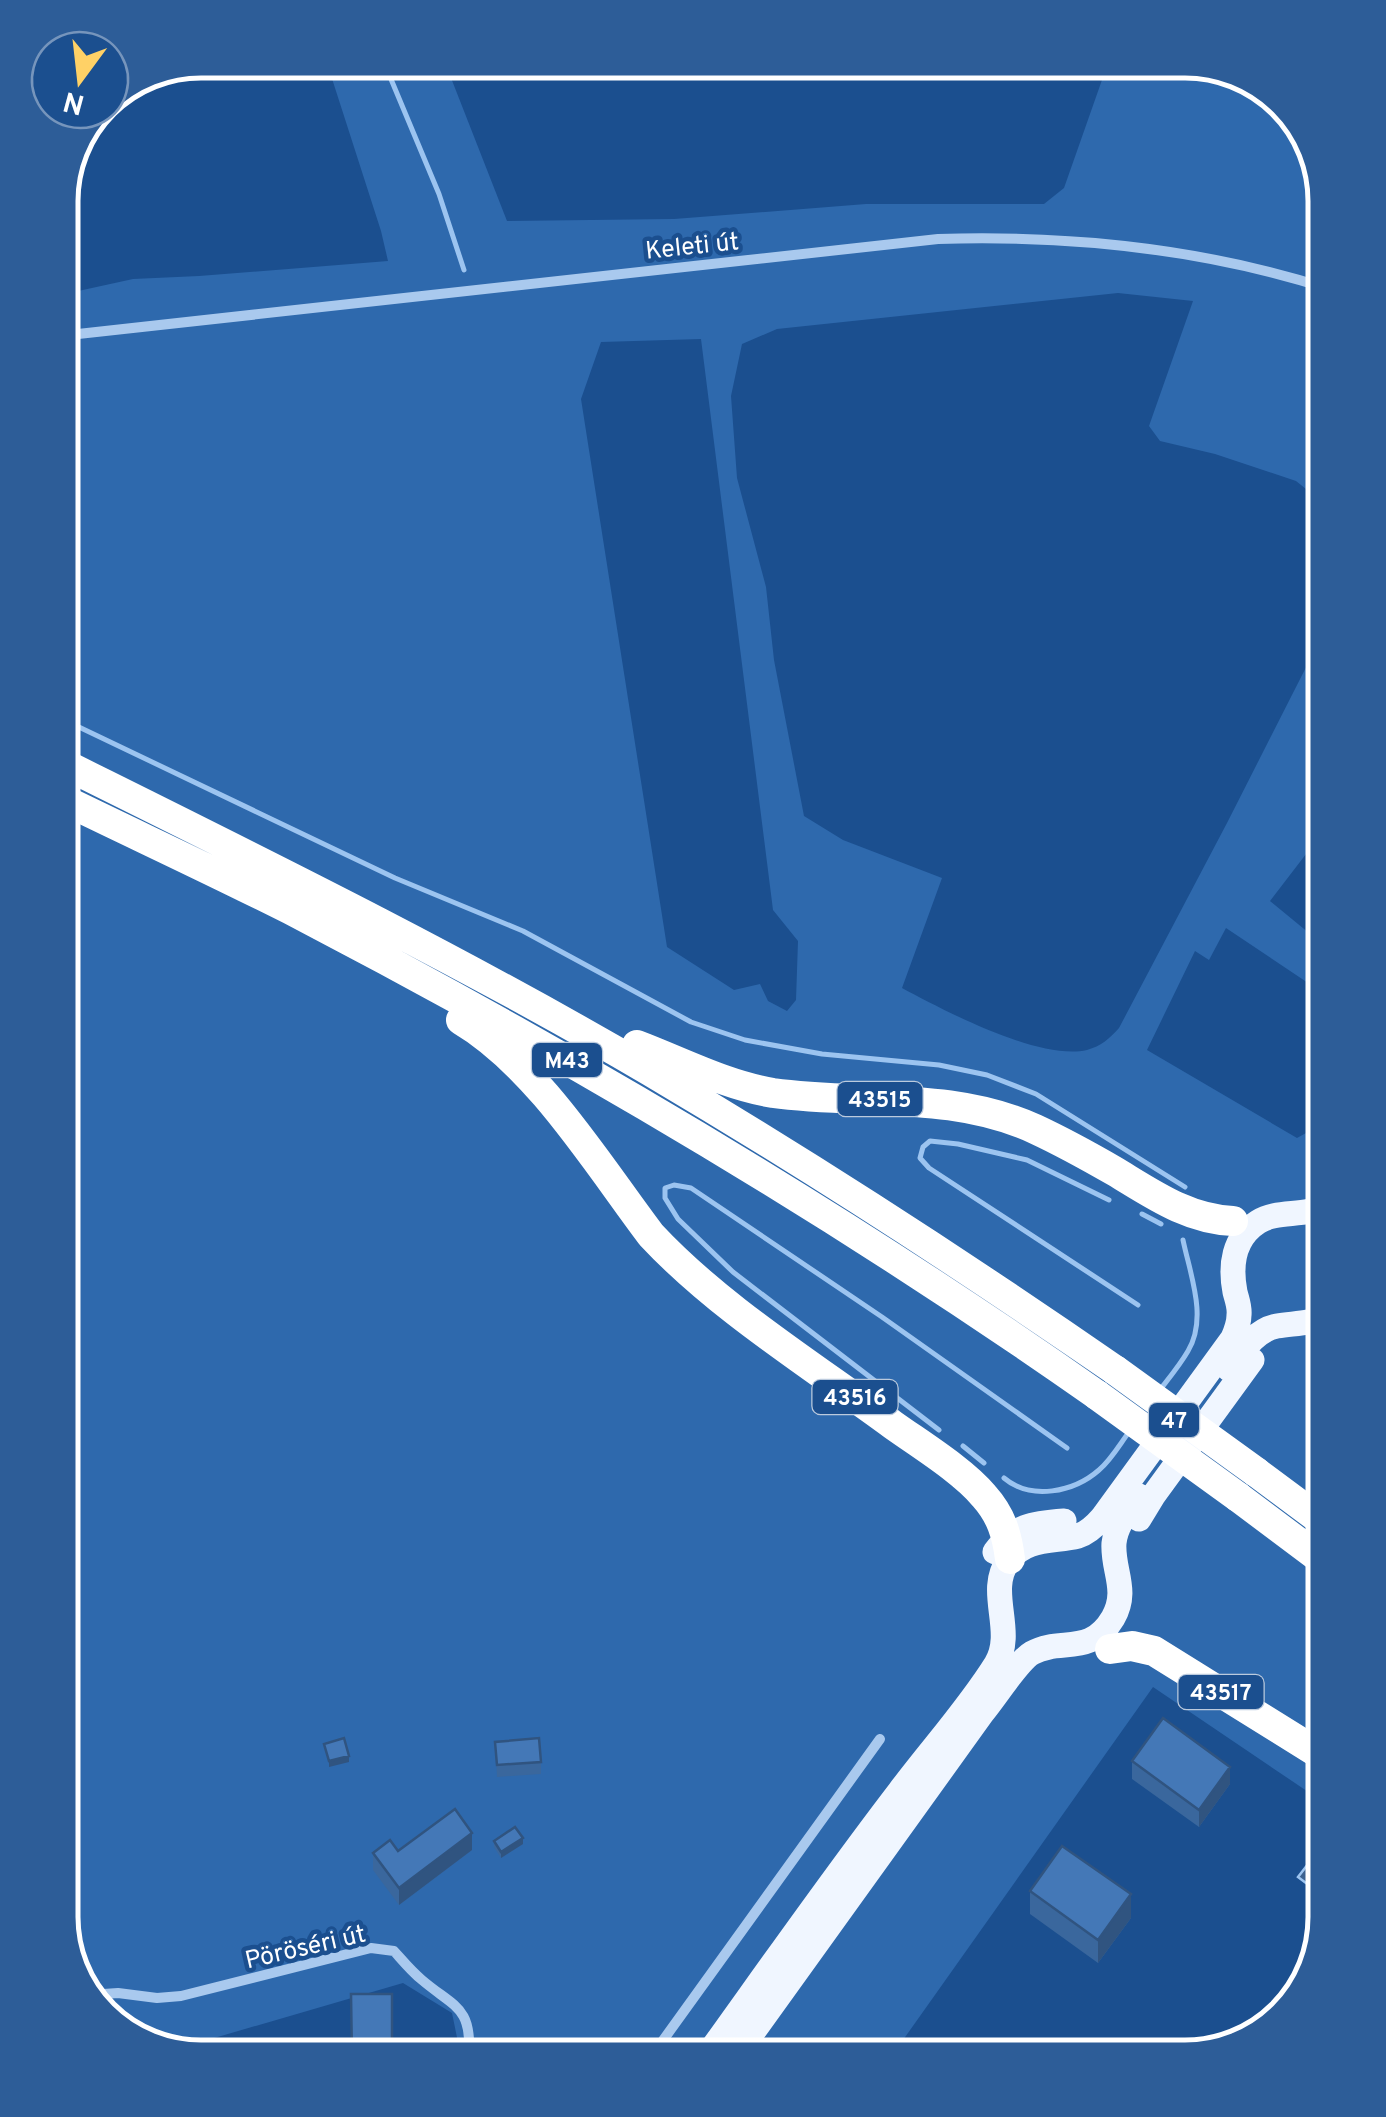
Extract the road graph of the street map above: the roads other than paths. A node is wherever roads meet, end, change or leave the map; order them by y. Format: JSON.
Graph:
{"nodes":[{"id":1,"x":1308,"y":283,"type":"edge"},
{"id":2,"x":78,"y":334,"type":"edge"},
{"id":3,"x":78,"y":771,"type":"edge"},
{"id":4,"x":78,"y":807,"type":"edge"},
{"id":5,"x":297,"y":914,"type":"junction"},
{"id":6,"x":518,"y":998,"type":"junction"},
{"id":7,"x":1308,"y":1202,"type":"edge"},
{"id":8,"x":1308,"y":1210,"type":"edge"},
{"id":9,"x":1233,"y":1221,"type":"junction"},
{"id":10,"x":1308,"y":1323,"type":"edge"},
{"id":11,"x":1308,"y":1338,"type":"edge"},
{"id":12,"x":1106,"y":1382,"type":"junction"},
{"id":13,"x":1247,"y":1484,"type":"junction"},
{"id":14,"x":1308,"y":1515,"type":"edge"},
{"id":15,"x":1308,"y":1545,"type":"edge"},
{"id":16,"x":1008,"y":1547,"type":"junction"},
{"id":17,"x":996,"y":1627,"type":"junction"},
{"id":18,"x":1110,"y":1649,"type":"junction"},
{"id":19,"x":1042,"y":1656,"type":"junction"},
{"id":20,"x":880,"y":1739,"type":"dead end"},
{"id":21,"x":1308,"y":1747,"type":"edge"},
{"id":22,"x":916,"y":1788,"type":"junction"},
{"id":23,"x":106,"y":1994,"type":"edge"},
{"id":24,"x":467,"y":2039,"type":"edge"},
{"id":25,"x":665,"y":2039,"type":"edge"},
{"id":26,"x":720,"y":2040,"type":"edge"},
{"id":27,"x":747,"y":2040,"type":"edge"}],
"edges":[{"from":1,"to":2,"type":"street","name":"Keleti út"},
{"from":3,"to":6,"type":"highway","number":"M43"},
{"from":4,"to":5,"type":"highway","number":"M43"},
{"from":5,"to":12,"type":"highway","number":"M43"},
{"from":5,"to":16,"type":"highway","number":"43516"},
{"from":6,"to":9,"type":"highway","number":"43515"},
{"from":6,"to":12,"type":"highway","number":"M43"},
{"from":7,"to":9,"type":"main road","number":"47"},
{"from":8,"to":16,"type":"main road","number":"47"},
{"from":9,"to":16,"type":"main road","number":"47"},
{"from":10,"to":19,"type":"main road","number":"47"},
{"from":11,"to":18,"type":"main road","number":"47"},
{"from":12,"to":13,"type":"highway","number":"M43","bridge":true},
{"from":13,"to":14,"type":"highway","number":"M43"},
{"from":13,"to":15,"type":"highway","number":"M43"},
{"from":16,"to":17,"type":"main road"},
{"from":17,"to":19,"type":"main road"},
{"from":17,"to":22,"type":"main road"},
{"from":18,"to":19,"type":"main road"},
{"from":18,"to":21,"type":"highway","number":"43517"},
{"from":19,"to":22,"type":"main road"},
{"from":20,"to":25,"type":"street"},
{"from":22,"to":26,"type":"main road"},
{"from":22,"to":27,"type":"main road"},
{"from":23,"to":24,"type":"street","name":"Pöröséri út"}]}
